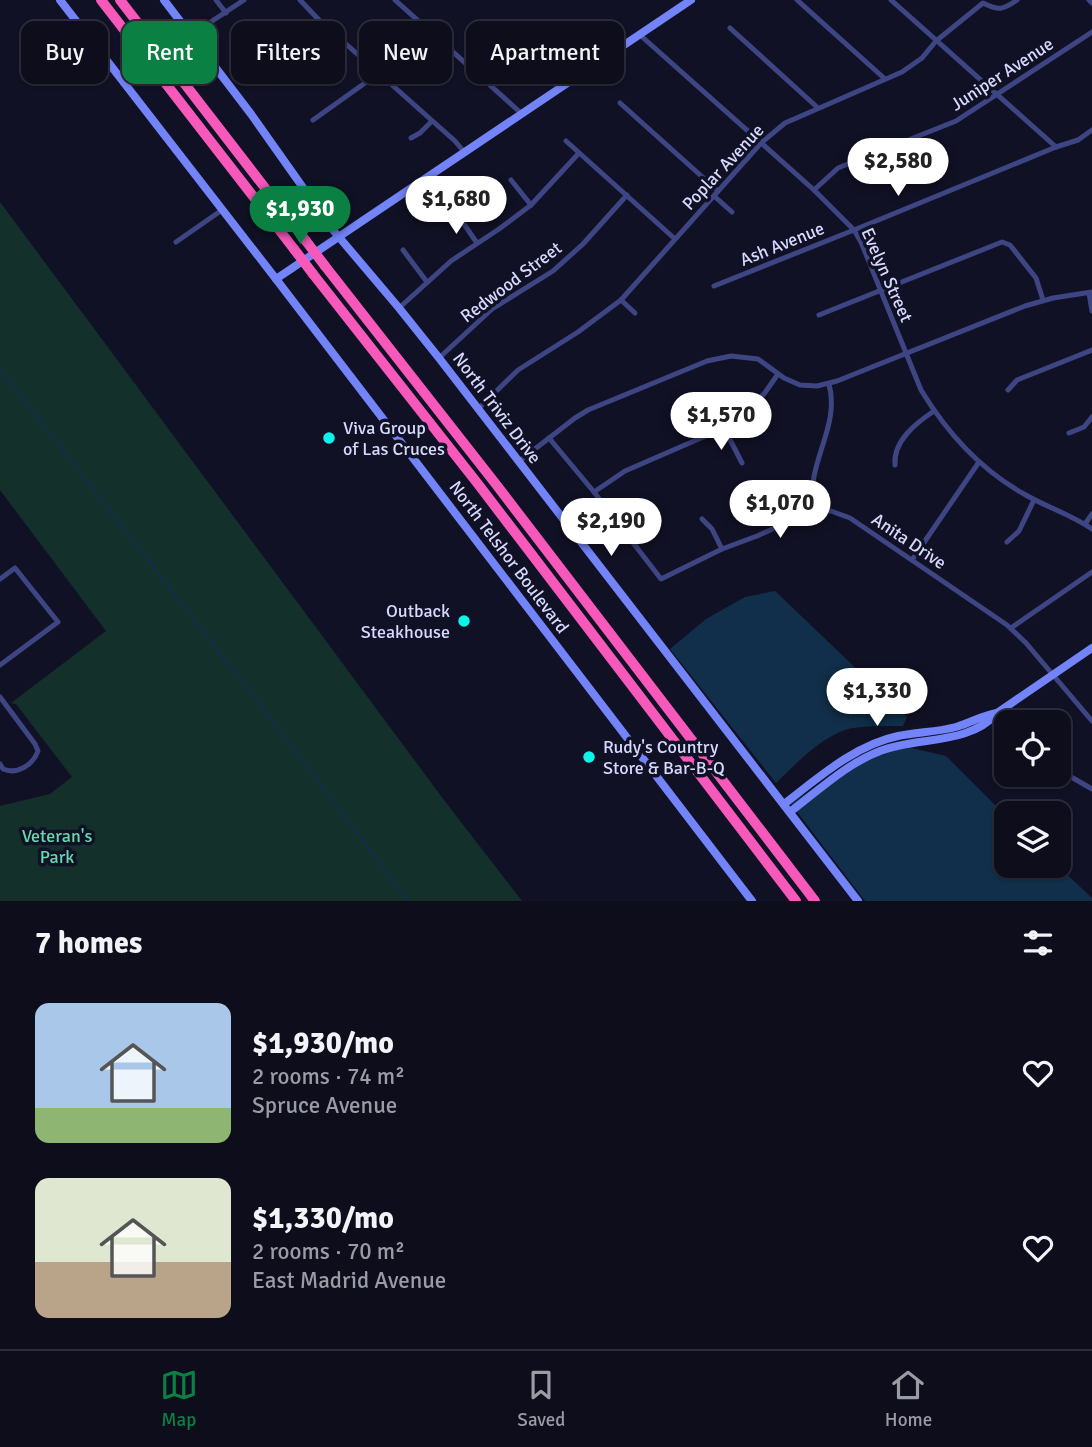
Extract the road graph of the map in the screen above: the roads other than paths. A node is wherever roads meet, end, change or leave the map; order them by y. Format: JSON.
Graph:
{"nodes":[{"id":1,"x":60,"y":0,"type":"edge"},
{"id":2,"x":101,"y":0,"type":"edge"},
{"id":3,"x":120,"y":0,"type":"edge"},
{"id":4,"x":164,"y":0,"type":"edge"},
{"id":5,"x":216,"y":0,"type":"edge"},
{"id":6,"x":244,"y":0,"type":"edge"},
{"id":7,"x":300,"y":0,"type":"edge"},
{"id":8,"x":395,"y":0,"type":"edge"},
{"id":9,"x":691,"y":0,"type":"edge"},
{"id":10,"x":797,"y":0,"type":"edge"},
{"id":11,"x":891,"y":0,"type":"edge"},
{"id":12,"x":1017,"y":0,"type":"edge"},
{"id":13,"x":982,"y":1,"type":"edge"},
{"id":14,"x":226,"y":13,"type":"junction"},
{"id":15,"x":180,"y":21,"type":"edge"},
{"id":16,"x":213,"y":21,"type":"edge"},
{"id":17,"x":322,"y":21,"type":"edge"},
{"id":18,"x":730,"y":28,"type":"dead end"},
{"id":19,"x":1092,"y":32,"type":"edge"},
{"id":20,"x":640,"y":35,"type":"junction"},
{"id":21,"x":936,"y":41,"type":"junction"},
{"id":22,"x":345,"y":42,"type":"edge"},
{"id":23,"x":359,"y":55,"type":"edge"},
{"id":24,"x":217,"y":69,"type":"edge"},
{"id":25,"x":884,"y":79,"type":"junction"},
{"id":26,"x":364,"y":84,"type":"edge"},
{"id":27,"x":391,"y":84,"type":"edge"},
{"id":28,"x":998,"y":94,"type":"junction"},
{"id":29,"x":620,"y":103,"type":"dead end"},
{"id":30,"x":818,"y":107,"type":"junction"},
{"id":31,"x":522,"y":114,"type":"junction"},
{"id":32,"x":313,"y":120,"type":"dead end"},
{"id":33,"x":432,"y":121,"type":"junction"},
{"id":34,"x":1092,"y":130,"type":"edge"},
{"id":35,"x":411,"y":138,"type":"dead end"},
{"id":36,"x":566,"y":141,"type":"dead end"},
{"id":37,"x":761,"y":143,"type":"junction"},
{"id":38,"x":1056,"y":147,"type":"junction"},
{"id":39,"x":465,"y":153,"type":"junction"},
{"id":40,"x":579,"y":153,"type":"junction"},
{"id":41,"x":511,"y":180,"type":"dead end"},
{"id":42,"x":814,"y":190,"type":"junction"},
{"id":43,"x":716,"y":194,"type":"junction"},
{"id":44,"x":627,"y":195,"type":"junction"},
{"id":45,"x":531,"y":205,"type":"junction"},
{"id":46,"x":222,"y":210,"type":"junction"},
{"id":47,"x":732,"y":212,"type":"dead end"},
{"id":48,"x":457,"y":214,"type":"dead end"},
{"id":49,"x":854,"y":230,"type":"junction"},
{"id":50,"x":340,"y":237,"type":"junction"},
{"id":51,"x":675,"y":239,"type":"junction"},
{"id":52,"x":176,"y":242,"type":"dead end"},
{"id":53,"x":477,"y":243,"type":"junction"},
{"id":54,"x":403,"y":250,"type":"dead end"},
{"id":55,"x":276,"y":279,"type":"junction"},
{"id":56,"x":427,"y":282,"type":"junction"},
{"id":57,"x":714,"y":286,"type":"dead end"},
{"id":58,"x":880,"y":290,"type":"junction"},
{"id":59,"x":1091,"y":293,"type":"edge"},
{"id":60,"x":621,"y":300,"type":"junction"},
{"id":61,"x":1044,"y":300,"type":"junction"},
{"id":62,"x":399,"y":308,"type":"junction"},
{"id":63,"x":1092,"y":311,"type":"edge"},
{"id":64,"x":635,"y":313,"type":"dead end"},
{"id":65,"x":819,"y":315,"type":"dead end"},
{"id":66,"x":1092,"y":350,"type":"edge"},
{"id":67,"x":905,"y":354,"type":"junction"},
{"id":68,"x":439,"y":358,"type":"junction"},
{"id":69,"x":778,"y":374,"type":"junction"},
{"id":70,"x":829,"y":384,"type":"junction"},
{"id":71,"x":1008,"y":390,"type":"dead end"},
{"id":72,"x":478,"y":409,"type":"junction"},
{"id":73,"x":934,"y":411,"type":"junction"},
{"id":74,"x":1092,"y":417,"type":"edge"},
{"id":75,"x":724,"y":428,"type":"junction"},
{"id":76,"x":1069,"y":433,"type":"dead end"},
{"id":77,"x":549,"y":438,"type":"junction"},
{"id":78,"x":518,"y":462,"type":"junction"},
{"id":79,"x":979,"y":462,"type":"junction"},
{"id":80,"x":742,"y":463,"type":"dead end"},
{"id":81,"x":895,"y":465,"type":"dead end"},
{"id":82,"x":594,"y":492,"type":"junction"},
{"id":83,"x":1034,"y":500,"type":"junction"},
{"id":84,"x":814,"y":511,"type":"junction"},
{"id":85,"x":1092,"y":514,"type":"edge"},
{"id":86,"x":702,"y":519,"type":"dead end"},
{"id":87,"x":1085,"y":524,"type":"junction"},
{"id":88,"x":1092,"y":529,"type":"edge"},
{"id":89,"x":1007,"y":542,"type":"dead end"},
{"id":90,"x":722,"y":549,"type":"junction"},
{"id":91,"x":912,"y":560,"type":"junction"},
{"id":92,"x":1092,"y":572,"type":"edge"},
{"id":93,"x":0,"y":579,"type":"edge"},
{"id":94,"x":1011,"y":628,"type":"junction"},
{"id":95,"x":1092,"y":648,"type":"edge"},
{"id":96,"x":0,"y":665,"type":"edge"},
{"id":97,"x":1053,"y":675,"type":"junction"},
{"id":98,"x":0,"y":697,"type":"edge"},
{"id":99,"x":1000,"y":710,"type":"edge"},
{"id":100,"x":994,"y":716,"type":"edge"},
{"id":101,"x":1092,"y":721,"type":"edge"},
{"id":102,"x":0,"y":764,"type":"edge"},
{"id":103,"x":1071,"y":777,"type":"edge"},
{"id":104,"x":1092,"y":789,"type":"edge"},
{"id":105,"x":787,"y":808,"type":"junction"},
{"id":106,"x":752,"y":901,"type":"edge"},
{"id":107,"x":796,"y":901,"type":"edge"},
{"id":108,"x":815,"y":901,"type":"edge"},
{"id":109,"x":858,"y":901,"type":"edge"}],
"edges":[{"from":1,"to":46,"type":"main road","name":"North Telshor Boulevard"},
{"from":2,"to":107,"type":"highway","bridge":true},
{"from":3,"to":108,"type":"highway","bridge":true},
{"from":4,"to":15,"type":"main road","name":"North Triviz Drive"},
{"from":5,"to":14,"type":"street"},
{"from":6,"to":14,"type":"street"},
{"from":7,"to":17,"type":"street"},
{"from":8,"to":31,"type":"street"},
{"from":9,"to":20,"type":"main road"},
{"from":10,"to":25,"type":"street"},
{"from":11,"to":21,"type":"street"},
{"from":12,"to":13,"type":"street","name":"Poplar Avenue"},
{"from":13,"to":21,"type":"street","name":"Poplar Avenue"},
{"from":14,"to":16,"type":"street"},
{"from":18,"to":30,"type":"street"},
{"from":19,"to":28,"type":"street","name":"Juniper Avenue"},
{"from":20,"to":31,"type":"main road"},
{"from":20,"to":37,"type":"street","name":"Evelyn Street"},
{"from":21,"to":25,"type":"street","name":"Poplar Avenue"},
{"from":21,"to":28,"type":"street"},
{"from":22,"to":23,"type":"street"},
{"from":24,"to":50,"type":"main road","name":"North Triviz Drive"},
{"from":25,"to":30,"type":"street","name":"Poplar Avenue"},
{"from":26,"to":32,"type":"street"},
{"from":27,"to":33,"type":"street"},
{"from":28,"to":38,"type":"street"},
{"from":28,"to":42,"type":"street","name":"Juniper Avenue"},
{"from":29,"to":43,"type":"street"},
{"from":30,"to":37,"type":"street","name":"Poplar Avenue"},
{"from":31,"to":39,"type":"main road"},
{"from":33,"to":35,"type":"street"},
{"from":33,"to":39,"type":"street"},
{"from":34,"to":38,"type":"street","name":"Ash Avenue"},
{"from":36,"to":40,"type":"street"},
{"from":37,"to":42,"type":"street","name":"Evelyn Street"},
{"from":37,"to":43,"type":"street","name":"Poplar Avenue"},
{"from":38,"to":49,"type":"street","name":"Ash Avenue"},
{"from":39,"to":50,"type":"main road"},
{"from":40,"to":44,"type":"street"},
{"from":40,"to":45,"type":"street"},
{"from":41,"to":45,"type":"street"},
{"from":42,"to":49,"type":"street","name":"Evelyn Street"},
{"from":43,"to":47,"type":"street"},
{"from":43,"to":51,"type":"street","name":"Poplar Avenue"},
{"from":44,"to":51,"type":"street"},
{"from":44,"to":68,"type":"street","name":"Redwood Street"},
{"from":45,"to":53,"type":"street"},
{"from":46,"to":52,"type":"street"},
{"from":46,"to":55,"type":"main road","name":"North Telshor Boulevard"},
{"from":48,"to":53,"type":"street"},
{"from":49,"to":57,"type":"street","name":"Ash Avenue"},
{"from":49,"to":58,"type":"street","name":"Evelyn Street"},
{"from":50,"to":55,"type":"main road"},
{"from":50,"to":62,"type":"main road","name":"North Triviz Drive"},
{"from":51,"to":60,"type":"street","name":"Poplar Avenue"},
{"from":53,"to":56,"type":"street"},
{"from":54,"to":56,"type":"street"},
{"from":55,"to":106,"type":"main road","name":"North Telshor Boulevard"},
{"from":56,"to":62,"type":"street"},
{"from":58,"to":61,"type":"street"},
{"from":58,"to":65,"type":"street"},
{"from":58,"to":67,"type":"street","name":"Evelyn Street"},
{"from":59,"to":61,"type":"street"},
{"from":59,"to":63,"type":"street"},
{"from":60,"to":64,"type":"street"},
{"from":60,"to":72,"type":"street","name":"Poplar Avenue"},
{"from":61,"to":67,"type":"street"},
{"from":62,"to":68,"type":"main road","name":"North Triviz Drive"},
{"from":66,"to":71,"type":"street"},
{"from":67,"to":70,"type":"street"},
{"from":67,"to":73,"type":"street","name":"Evelyn Street"},
{"from":68,"to":72,"type":"main road","name":"North Triviz Drive"},
{"from":69,"to":70,"type":"street"},
{"from":69,"to":75,"type":"street"},
{"from":69,"to":77,"type":"street"},
{"from":70,"to":84,"type":"street"},
{"from":72,"to":78,"type":"main road","name":"North Triviz Drive"},
{"from":73,"to":79,"type":"street","name":"Evelyn Street"},
{"from":73,"to":81,"type":"street"},
{"from":74,"to":76,"type":"street"},
{"from":75,"to":80,"type":"street"},
{"from":75,"to":82,"type":"street"},
{"from":77,"to":78,"type":"street"},
{"from":77,"to":82,"type":"street"},
{"from":78,"to":105,"type":"main road","name":"North Triviz Drive"},
{"from":79,"to":83,"type":"street","name":"Evelyn Street"},
{"from":79,"to":91,"type":"street"},
{"from":82,"to":90,"type":"street"},
{"from":83,"to":87,"type":"street","name":"Evelyn Street"},
{"from":83,"to":89,"type":"street"},
{"from":84,"to":90,"type":"street"},
{"from":84,"to":91,"type":"street","name":"Anita Drive"},
{"from":85,"to":87,"type":"street"},
{"from":86,"to":90,"type":"street"},
{"from":87,"to":88,"type":"street","name":"Evelyn Street"},
{"from":91,"to":94,"type":"street","name":"Anita Drive"},
{"from":92,"to":94,"type":"street"},
{"from":93,"to":96,"type":"street"},
{"from":94,"to":97,"type":"street","name":"Anita Drive"},
{"from":95,"to":97,"type":"main road"},
{"from":97,"to":99,"type":"main road"},
{"from":97,"to":101,"type":"street","name":"Anita Drive"},
{"from":98,"to":102,"type":"street"},
{"from":100,"to":105,"type":"main road"},
{"from":103,"to":104,"type":"street"},
{"from":105,"to":109,"type":"main road","name":"North Triviz Drive"}]}
